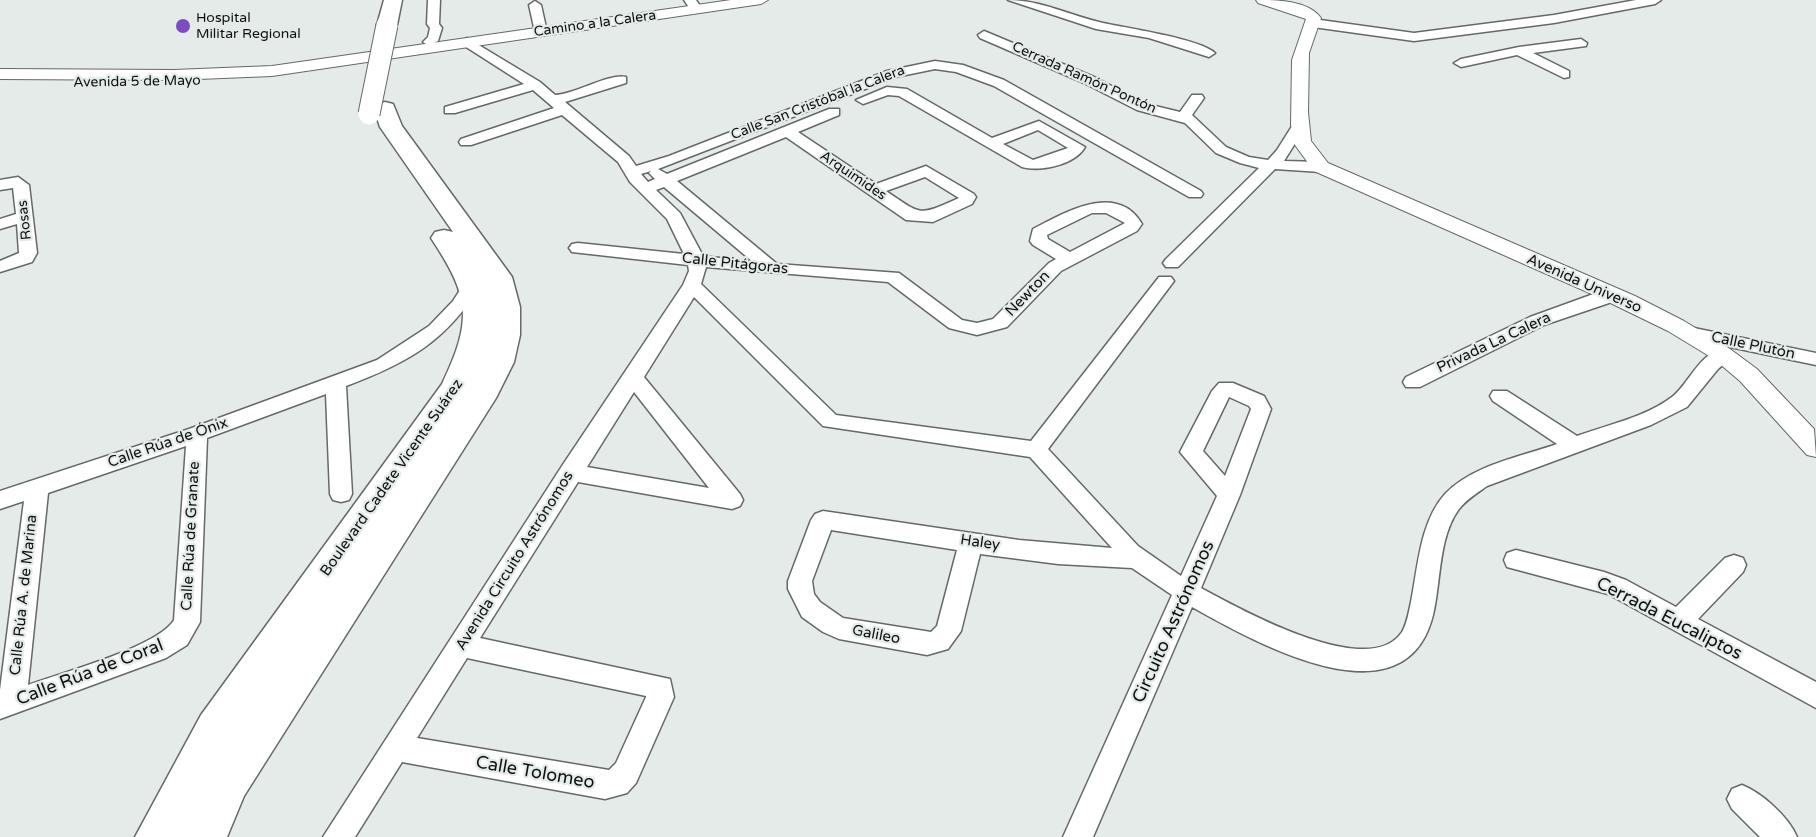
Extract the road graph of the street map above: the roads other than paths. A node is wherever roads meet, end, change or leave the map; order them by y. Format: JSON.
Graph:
{"nodes":[{"id":1,"x":393,"y":0,"type":"edge"},
{"id":2,"x":411,"y":0,"type":"edge"},
{"id":3,"x":434,"y":0,"type":"edge"},
{"id":4,"x":761,"y":0,"type":"edge"},
{"id":5,"x":1014,"y":0,"type":"edge"},
{"id":6,"x":1263,"y":0,"type":"edge"},
{"id":7,"x":1631,"y":0,"type":"edge"},
{"id":8,"x":1655,"y":0,"type":"edge"},
{"id":9,"x":535,"y":5,"type":"dead end"},
{"id":10,"x":693,"y":5,"type":"edge"},
{"id":11,"x":1314,"y":21,"type":"junction"},
{"id":12,"x":396,"y":24,"type":"junction"},
{"id":13,"x":1472,"y":26,"type":"junction"},
{"id":14,"x":541,"y":32,"type":"junction"},
{"id":15,"x":984,"y":35,"type":"dead end"},
{"id":16,"x":467,"y":42,"type":"junction"},
{"id":17,"x":1581,"y":44,"type":"dead end"},
{"id":18,"x":429,"y":45,"type":"junction"},
{"id":19,"x":1519,"y":51,"type":"junction"},
{"id":20,"x":1209,"y":54,"type":"dead end"},
{"id":21,"x":1097,"y":63,"type":"dead end"},
{"id":22,"x":1461,"y":63,"type":"dead end"},
{"id":23,"x":0,"y":74,"type":"edge"},
{"id":24,"x":1564,"y":74,"type":"dead end"},
{"id":25,"x":116,"y":79,"type":"junction"},
{"id":26,"x":621,"y":80,"type":"dead end"},
{"id":27,"x":1089,"y":80,"type":"junction"},
{"id":28,"x":0,"y":82,"type":"edge"},
{"id":29,"x":535,"y":85,"type":"junction"},
{"id":30,"x":1197,"y":98,"type":"dead end"},
{"id":31,"x":557,"y":104,"type":"junction"},
{"id":32,"x":450,"y":110,"type":"dead end"},
{"id":33,"x":377,"y":111,"type":"junction"},
{"id":34,"x":1184,"y":117,"type":"junction"},
{"id":35,"x":1299,"y":126,"type":"junction"},
{"id":36,"x":786,"y":131,"type":"junction"},
{"id":37,"x":1208,"y":139,"type":"junction"},
{"id":38,"x":466,"y":142,"type":"dead end"},
{"id":39,"x":992,"y":143,"type":"junction"},
{"id":40,"x":1283,"y":153,"type":"junction"},
{"id":41,"x":628,"y":166,"type":"junction"},
{"id":42,"x":1271,"y":166,"type":"junction"},
{"id":43,"x":649,"y":167,"type":"junction"},
{"id":44,"x":1321,"y":167,"type":"junction"},
{"id":45,"x":666,"y":179,"type":"junction"},
{"id":46,"x":0,"y":185,"type":"edge"},
{"id":47,"x":646,"y":188,"type":"junction"},
{"id":48,"x":874,"y":190,"type":"junction"},
{"id":49,"x":1194,"y":194,"type":"dead end"},
{"id":50,"x":24,"y":218,"type":"junction"},
{"id":51,"x":0,"y":224,"type":"edge"},
{"id":52,"x":578,"y":248,"type":"dead end"},
{"id":53,"x":1068,"y":259,"type":"junction"},
{"id":54,"x":696,"y":260,"type":"junction"},
{"id":55,"x":0,"y":267,"type":"edge"},
{"id":56,"x":772,"y":269,"type":"junction"},
{"id":57,"x":893,"y":277,"type":"joint"},
{"id":58,"x":473,"y":283,"type":"junction"},
{"id":59,"x":692,"y":285,"type":"junction"},
{"id":60,"x":1610,"y":294,"type":"junction"},
{"id":61,"x":1689,"y":333,"type":"junction"},
{"id":62,"x":1724,"y":355,"type":"junction"},
{"id":63,"x":1816,"y":359,"type":"edge"},
{"id":64,"x":632,"y":376,"type":"junction"},
{"id":65,"x":1413,"y":382,"type":"dead end"},
{"id":66,"x":336,"y":385,"type":"junction"},
{"id":67,"x":1500,"y":396,"type":"dead end"},
{"id":68,"x":197,"y":434,"type":"junction"},
{"id":69,"x":1573,"y":444,"type":"junction"},
{"id":70,"x":1816,"y":448,"type":"edge"},
{"id":71,"x":1036,"y":450,"type":"junction"},
{"id":72,"x":570,"y":472,"type":"junction"},
{"id":73,"x":37,"y":488,"type":"junction"},
{"id":74,"x":341,"y":494,"type":"dead end"},
{"id":75,"x":1229,"y":495,"type":"junction"},
{"id":76,"x":0,"y":500,"type":"edge"},
{"id":77,"x":823,"y":520,"type":"joint"},
{"id":78,"x":971,"y":541,"type":"junction"},
{"id":79,"x":1137,"y":559,"type":"junction"},
{"id":80,"x":1516,"y":560,"type":"dead end"},
{"id":81,"x":1734,"y":565,"type":"dead end"},
{"id":82,"x":1187,"y":591,"type":"junction"},
{"id":83,"x":1679,"y":621,"type":"junction"},
{"id":84,"x":178,"y":637,"type":"joint"},
{"id":85,"x":462,"y":646,"type":"junction"},
{"id":86,"x":1816,"y":696,"type":"edge"},
{"id":87,"x":6,"y":705,"type":"edge"},
{"id":88,"x":396,"y":748,"type":"junction"},
{"id":89,"x":1742,"y":799,"type":"dead end"},
{"id":90,"x":159,"y":837,"type":"edge"},
{"id":91,"x":203,"y":837,"type":"edge"},
{"id":92,"x":338,"y":837,"type":"edge"},
{"id":93,"x":1078,"y":837,"type":"edge"},
{"id":94,"x":1782,"y":837,"type":"edge"}],
"edges":[{"from":1,"to":12,"type":"main road"},
{"from":2,"to":12,"type":"main road"},
{"from":3,"to":18,"type":"street"},
{"from":4,"to":10,"type":"street","name":"Camino a la Calera"},
{"from":5,"to":20,"type":"street"},
{"from":6,"to":11,"type":"street"},
{"from":7,"to":13,"type":"street"},
{"from":8,"to":13,"type":"street"},
{"from":9,"to":14,"type":"street"},
{"from":10,"to":14,"type":"street","name":"Camino a la Calera"},
{"from":11,"to":13,"type":"street"},
{"from":11,"to":35,"type":"street"},
{"from":12,"to":33,"type":"main road","bridge":true},
{"from":13,"to":19,"type":"street"},
{"from":14,"to":16,"type":"street","name":"Camino a la Calera"},
{"from":15,"to":27,"type":"street","name":"Cerrada Ramón Pontón"},
{"from":16,"to":18,"type":"street","name":"Camino a la Calera"},
{"from":16,"to":29,"type":"street"},
{"from":17,"to":19,"type":"street"},
{"from":18,"to":25,"type":"street","name":"Avenida 5 de Mayo"},
{"from":19,"to":22,"type":"street"},
{"from":19,"to":24,"type":"street"},
{"from":21,"to":27,"type":"street"},
{"from":23,"to":25,"type":"street","name":"Avenida 5 de Mayo"},
{"from":25,"to":28,"type":"street","name":"Avenida 5 de Mayo"},
{"from":26,"to":31,"type":"street"},
{"from":27,"to":34,"type":"street","name":"Cerrada Ramón Pontón"},
{"from":29,"to":31,"type":"street"},
{"from":29,"to":32,"type":"street"},
{"from":30,"to":34,"type":"street"},
{"from":31,"to":38,"type":"street"},
{"from":31,"to":41,"type":"street"},
{"from":33,"to":58,"type":"main road","name":"Boulevard Cadete Vicente Suárez"},
{"from":33,"to":91,"type":"main road","name":"Boulevard Cadete Vicente Suárez"},
{"from":34,"to":37,"type":"street","name":"Cerrada Ramón Pontón"},
{"from":35,"to":40,"type":"street"},
{"from":35,"to":44,"type":"street","name":"Avenida Universo"},
{"from":36,"to":39,"type":"street"},
{"from":36,"to":45,"type":"street"},
{"from":36,"to":48,"type":"street","name":"Arquimides"},
{"from":37,"to":40,"type":"street"},
{"from":37,"to":42,"type":"street","name":"Cerrada Ramón Pontón"},
{"from":39,"to":39,"type":"street"},
{"from":40,"to":42,"type":"street"},
{"from":41,"to":43,"type":"street"},
{"from":41,"to":47,"type":"street"},
{"from":42,"to":44,"type":"street","name":"Avenida Universo"},
{"from":42,"to":71,"type":"street"},
{"from":43,"to":45,"type":"street"},
{"from":43,"to":49,"type":"street","name":"Calle San Cristóbal la Calera"},
{"from":44,"to":60,"type":"street","name":"Avenida Universo"},
{"from":45,"to":47,"type":"street"},
{"from":45,"to":56,"type":"street"},
{"from":46,"to":50,"type":"street","name":"Rosas"},
{"from":47,"to":54,"type":"street"},
{"from":48,"to":48,"type":"street","name":"Arquimides"},
{"from":50,"to":51,"type":"street"},
{"from":50,"to":55,"type":"street","name":"Rosas"},
{"from":52,"to":54,"type":"street","name":"Calle Pitágoras"},
{"from":53,"to":53,"type":"street","name":"Newton"},
{"from":53,"to":57,"type":"street","name":"Newton"},
{"from":54,"to":56,"type":"street","name":"Calle Pitágoras"},
{"from":54,"to":59,"type":"street","name":"Avenida Circuito Astrónomos"},
{"from":56,"to":57,"type":"street","name":"Calle Pitágoras"},
{"from":58,"to":66,"type":"street","name":"Calle Rúa de Ónix"},
{"from":58,"to":90,"type":"main road","name":"Boulevard Cadete Vicente Suárez"},
{"from":59,"to":64,"type":"street","name":"Avenida Circuito Astrónomos"},
{"from":59,"to":71,"type":"street"},
{"from":60,"to":61,"type":"street","name":"Avenida Universo"},
{"from":60,"to":65,"type":"street","name":"Privada La Calera"},
{"from":61,"to":62,"type":"street","name":"Avenida Universo"},
{"from":61,"to":63,"type":"street","name":"Calle Plutón"},
{"from":62,"to":69,"type":"street"},
{"from":62,"to":70,"type":"street","name":"Avenida Universo"},
{"from":64,"to":72,"type":"street","name":"Avenida Circuito Astrónomos"},
{"from":64,"to":72,"type":"street"},
{"from":66,"to":68,"type":"street","name":"Calle Rúa de Ónix"},
{"from":66,"to":74,"type":"street"},
{"from":67,"to":69,"type":"street"},
{"from":68,"to":73,"type":"street","name":"Calle Rúa de Ónix"},
{"from":68,"to":84,"type":"street","name":"Calle Rúa de Granate"},
{"from":69,"to":82,"type":"street"},
{"from":71,"to":79,"type":"street"},
{"from":72,"to":85,"type":"street","name":"Avenida Circuito Astrónomos"},
{"from":73,"to":76,"type":"street","name":"Calle Rúa de Ónix"},
{"from":73,"to":87,"type":"street","name":"Calle Rúa A. de Marina"},
{"from":75,"to":75,"type":"street","name":"Circuito Astrónomos"},
{"from":75,"to":82,"type":"street","name":"Circuito Astrónomos"},
{"from":77,"to":78,"type":"street","name":"Haley"},
{"from":77,"to":78,"type":"street","name":"Galileo"},
{"from":78,"to":79,"type":"street","name":"Haley"},
{"from":79,"to":82,"type":"street"},
{"from":80,"to":83,"type":"street","name":"Cerrada Eucaliptos"},
{"from":81,"to":83,"type":"street"},
{"from":82,"to":93,"type":"street","name":"Circuito Astrónomos"},
{"from":83,"to":86,"type":"street","name":"Cerrada Eucaliptos"},
{"from":84,"to":87,"type":"street","name":"Calle Rúa de Coral"},
{"from":85,"to":88,"type":"street","name":"Avenida Circuito Astrónomos"},
{"from":85,"to":88,"type":"street","name":"Calle Tolomeo"},
{"from":88,"to":92,"type":"street","name":"Avenida Circuito Astrónomos"},
{"from":89,"to":94,"type":"street"}]}
